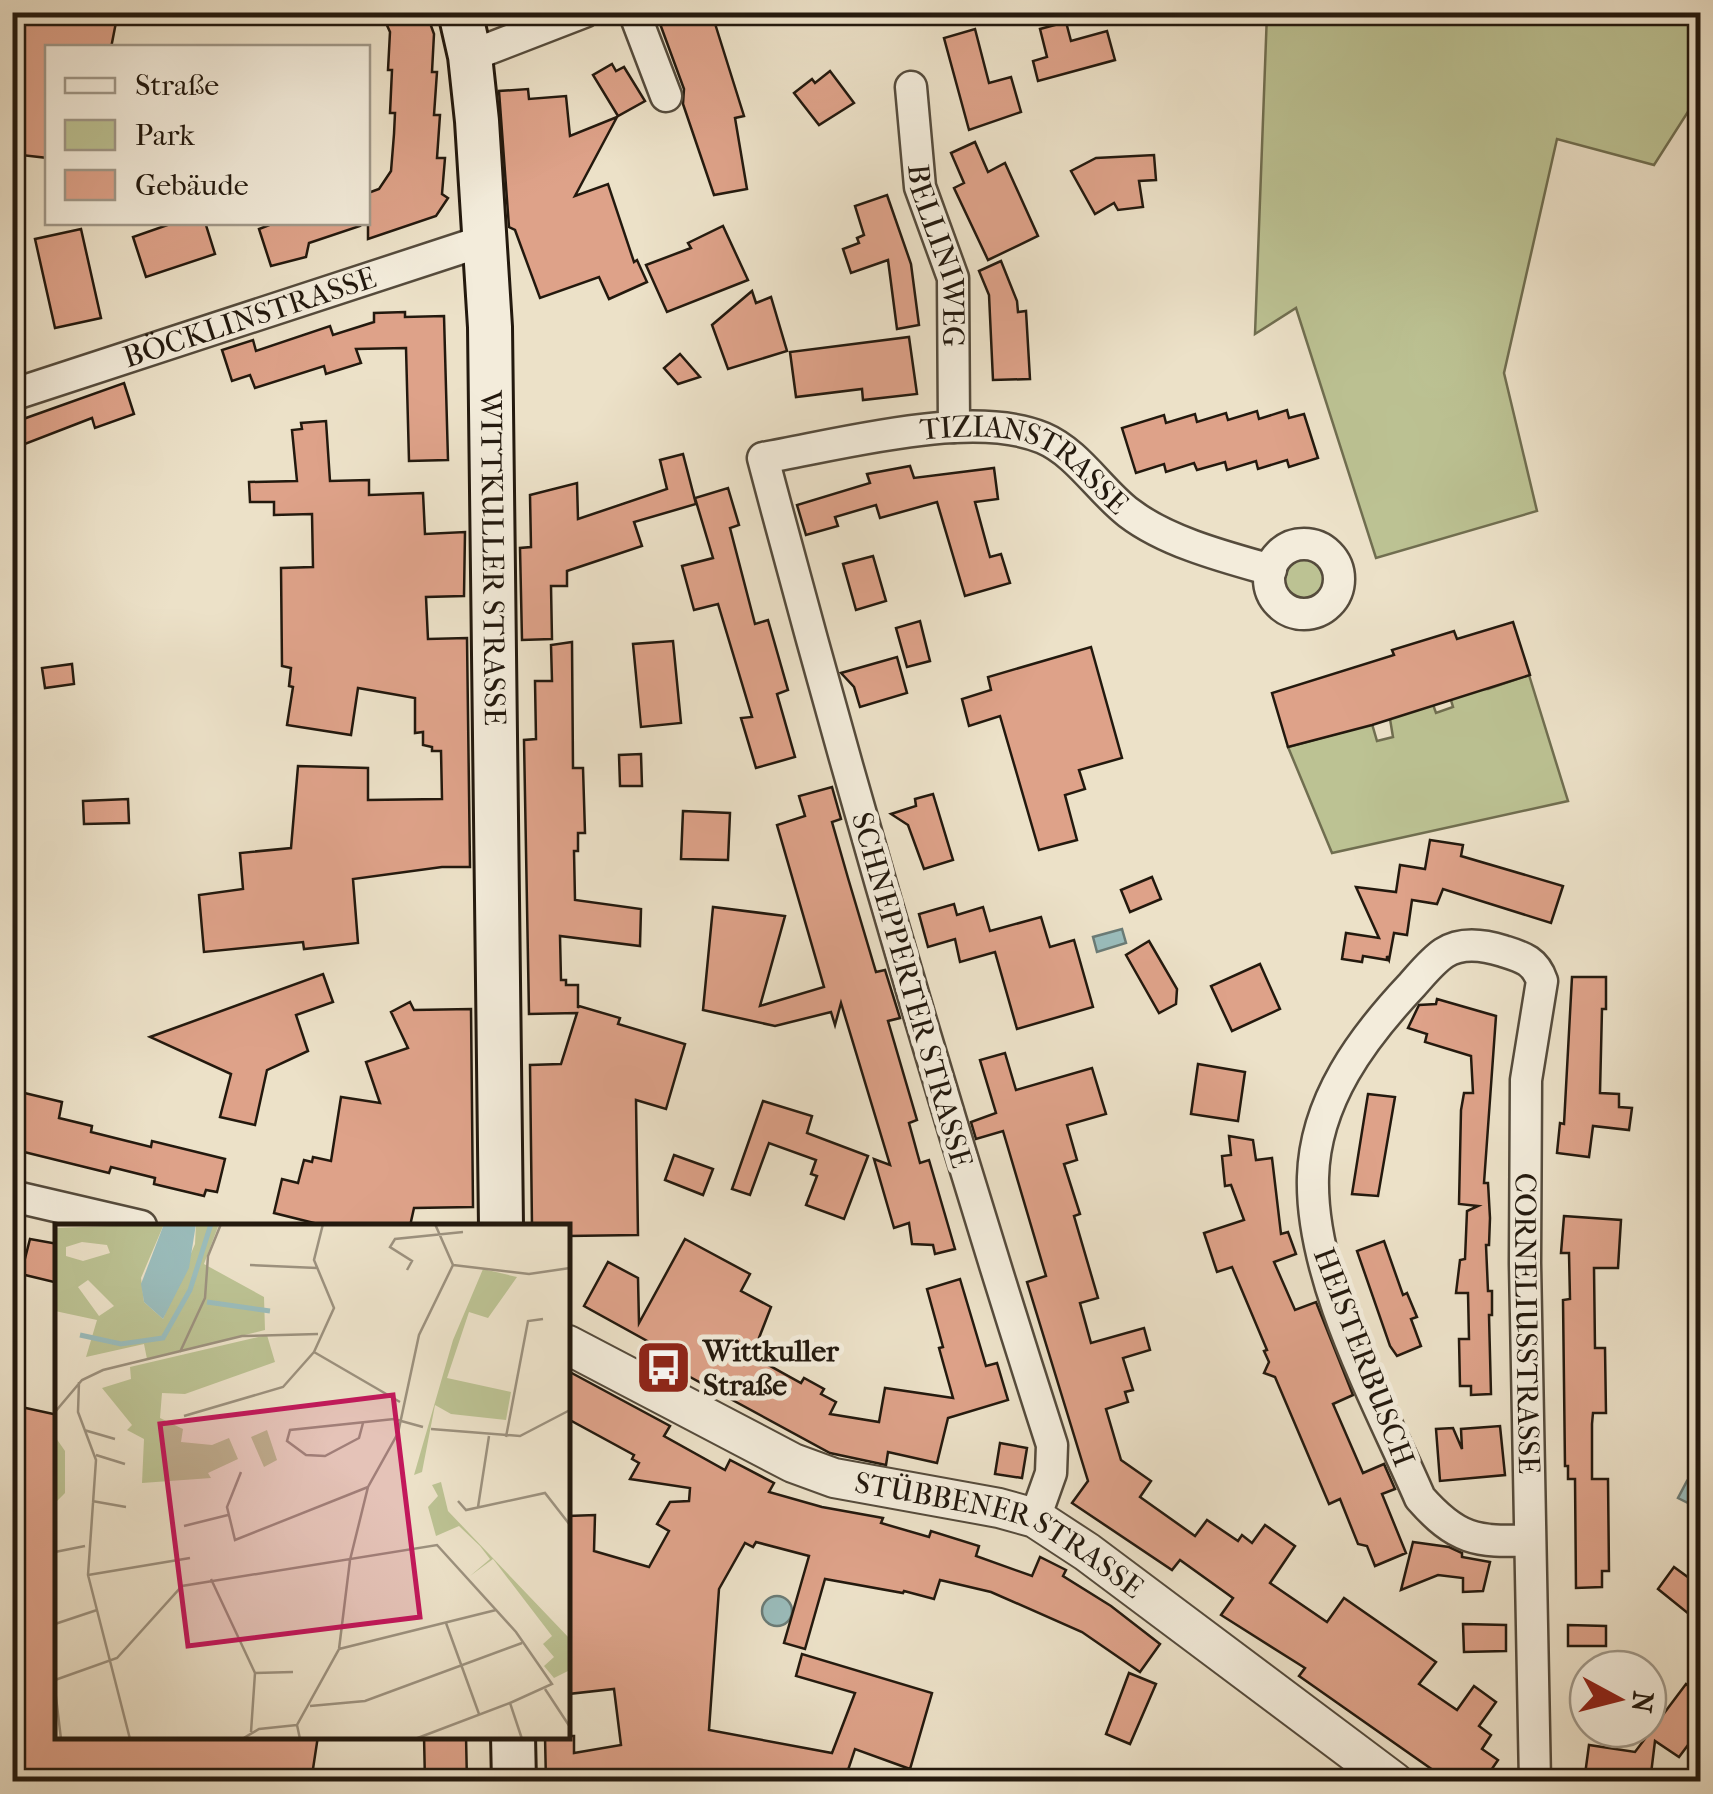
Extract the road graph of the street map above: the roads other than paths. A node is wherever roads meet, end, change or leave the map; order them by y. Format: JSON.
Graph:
{"nodes":[{"id":1,"x":460,"y":12,"type":"edge"},
{"id":2,"x":584,"y":12,"type":"edge"},
{"id":3,"x":634,"y":12,"type":"edge"},
{"id":4,"x":470,"y":56,"type":"junction"},
{"id":5,"x":911,"y":87,"type":"dead end"},
{"id":6,"x":666,"y":96,"type":"dead end"},
{"id":7,"x":486,"y":240,"type":"junction"},
{"id":8,"x":12,"y":395,"type":"edge"},
{"id":9,"x":954,"y":427,"type":"junction"},
{"id":10,"x":763,"y":458,"type":"joint"},
{"id":11,"x":1271,"y":570,"type":"dead end"},
{"id":12,"x":1444,"y":952,"type":"joint"},
{"id":13,"x":12,"y":1196,"type":"edge"},
{"id":14,"x":132,"y":1224,"type":"edge"},
{"id":15,"x":501,"y":1224,"type":"edge"},
{"id":16,"x":570,"y":1346,"type":"edge"},
{"id":17,"x":1035,"y":1518,"type":"junction"},
{"id":18,"x":1530,"y":1540,"type":"junction"},
{"id":19,"x":513,"y":1739,"type":"edge"},
{"id":20,"x":514,"y":1782,"type":"edge"},
{"id":21,"x":1394,"y":1782,"type":"edge"},
{"id":22,"x":1535,"y":1782,"type":"edge"}],
"edges":[{"from":1,"to":4,"type":"main road","name":"WITTKULLER STRASSE"},
{"from":2,"to":4,"type":"street"},
{"from":3,"to":6,"type":"street"},
{"from":4,"to":7,"type":"main road","name":"WITTKULLER STRASSE"},
{"from":5,"to":9,"type":"street","name":"BELLINIWEG"},
{"from":7,"to":8,"type":"street","name":"BÖCKLINSTRASSE"},
{"from":7,"to":15,"type":"main road","name":"WITTKULLER STRASSE"},
{"from":9,"to":10,"type":"street","name":"TIZIANSTRASSE"},
{"from":9,"to":11,"type":"street","name":"TIZIANSTRASSE"},
{"from":10,"to":17,"type":"street","name":"SCHNEPPERTER STRASSE"},
{"from":12,"to":18,"type":"street","name":"CORNELIUSSTRASSE"},
{"from":12,"to":18,"type":"street","name":"HEISTERBUSCH"},
{"from":13,"to":14,"type":"street"},
{"from":16,"to":17,"type":"street","name":"STÜBBENER STRASSE"},
{"from":17,"to":21,"type":"street","name":"STÜBBENER STRASSE"},
{"from":18,"to":22,"type":"street","name":"CORNELIUSSTRASSE"},
{"from":19,"to":20,"type":"main road"}]}
